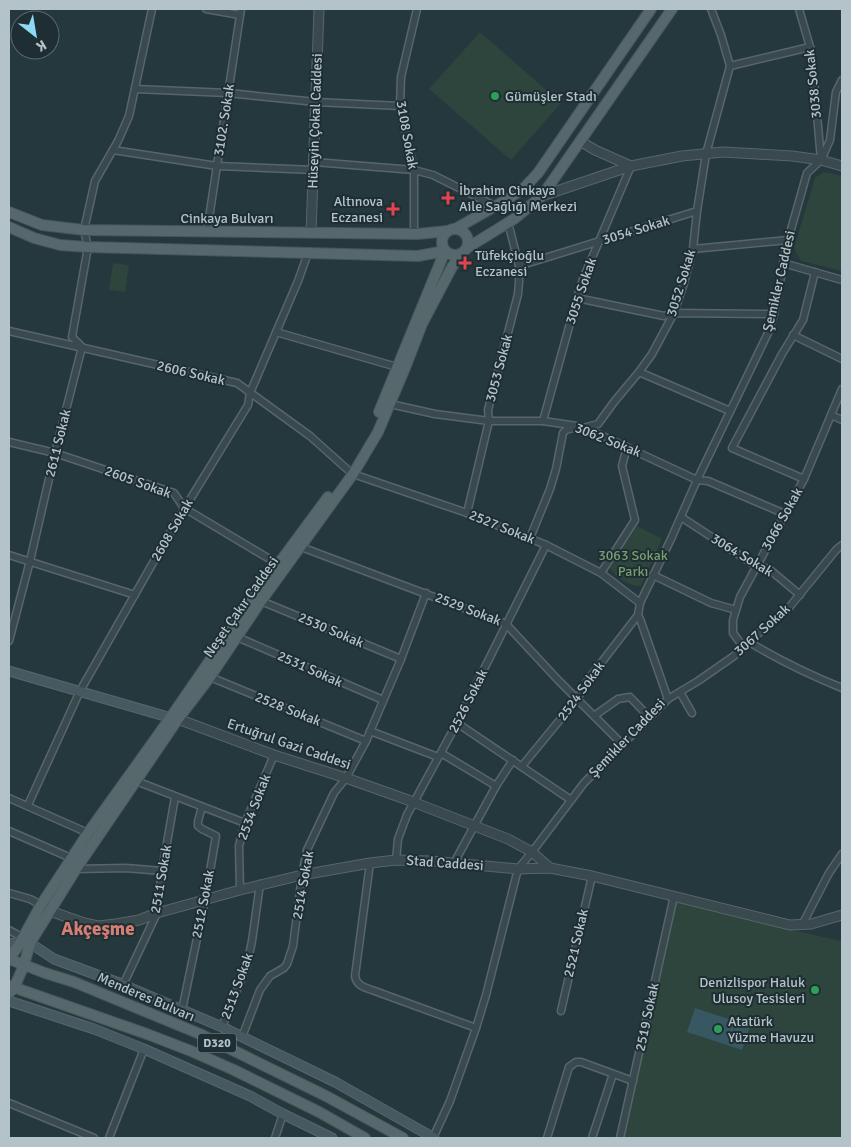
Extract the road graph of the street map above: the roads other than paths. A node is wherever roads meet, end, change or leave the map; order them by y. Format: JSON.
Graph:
{"nodes":[{"id":1,"x":152,"y":9,"type":"edge"},
{"id":2,"x":206,"y":9,"type":"edge"},
{"id":3,"x":319,"y":9,"type":"edge"},
{"id":4,"x":416,"y":9,"type":"edge"},
{"id":5,"x":651,"y":9,"type":"edge"},
{"id":6,"x":672,"y":9,"type":"edge"},
{"id":7,"x":711,"y":9,"type":"edge"},
{"id":8,"x":799,"y":9,"type":"edge"},
{"id":9,"x":240,"y":12,"type":"edge"},
{"id":10,"x":810,"y":47,"type":"junction"},
{"id":11,"x":730,"y":66,"type":"junction"},
{"id":12,"x":842,"y":80,"type":"edge"},
{"id":13,"x":135,"y":89,"type":"junction"},
{"id":14,"x":228,"y":93,"type":"junction"},
{"id":15,"x":316,"y":102,"type":"junction"},
{"id":16,"x":400,"y":106,"type":"junction"},
{"id":17,"x":580,"y":141,"type":"junction"},
{"id":18,"x":112,"y":150,"type":"junction"},
{"id":19,"x":706,"y":154,"type":"junction"},
{"id":20,"x":821,"y":160,"type":"junction"},
{"id":21,"x":217,"y":166,"type":"junction"},
{"id":22,"x":314,"y":166,"type":"junction"},
{"id":23,"x":631,"y":166,"type":"junction"},
{"id":24,"x":842,"y":166,"type":"edge"},
{"id":25,"x":414,"y":170,"type":"junction"},
{"id":26,"x":542,"y":196,"type":"junction"},
{"id":27,"x":495,"y":206,"type":"junction"},
{"id":28,"x":696,"y":211,"type":"junction"},
{"id":29,"x":9,"y":212,"type":"edge"},
{"id":30,"x":508,"y":222,"type":"junction"},
{"id":31,"x":9,"y":228,"type":"edge"},
{"id":32,"x":84,"y":230,"type":"junction"},
{"id":33,"x":451,"y":230,"type":"junction"},
{"id":34,"x":207,"y":231,"type":"junction"},
{"id":35,"x":311,"y":233,"type":"junction"},
{"id":36,"x":414,"y":234,"type":"junction"},
{"id":37,"x":788,"y":240,"type":"junction"},
{"id":38,"x":600,"y":241,"type":"junction"},
{"id":39,"x":88,"y":247,"type":"junction"},
{"id":40,"x":692,"y":249,"type":"junction"},
{"id":41,"x":445,"y":251,"type":"junction"},
{"id":42,"x":464,"y":251,"type":"junction"},
{"id":43,"x":308,"y":253,"type":"junction"},
{"id":44,"x":783,"y":263,"type":"junction"},
{"id":45,"x":519,"y":266,"type":"junction"},
{"id":46,"x":815,"y":272,"type":"junction"},
{"id":47,"x":842,"y":280,"type":"edge"},
{"id":48,"x":577,"y":298,"type":"junction"},
{"id":49,"x":674,"y":313,"type":"junction"},
{"id":50,"x":774,"y":314,"type":"junction"},
{"id":51,"x":9,"y":331,"type":"edge"},
{"id":52,"x":276,"y":332,"type":"junction"},
{"id":53,"x":793,"y":335,"type":"junction"},
{"id":54,"x":82,"y":347,"type":"junction"},
{"id":55,"x":842,"y":359,"type":"edge"},
{"id":56,"x":397,"y":367,"type":"junction"},
{"id":57,"x":639,"y":372,"type":"junction"},
{"id":58,"x":842,"y":389,"type":"edge"},
{"id":59,"x":250,"y":393,"type":"junction"},
{"id":60,"x":390,"y":404,"type":"junction"},
{"id":61,"x":730,"y":412,"type":"junction"},
{"id":62,"x":831,"y":415,"type":"junction"},
{"id":63,"x":489,"y":420,"type":"junction"},
{"id":64,"x":842,"y":420,"type":"edge"},
{"id":65,"x":542,"y":421,"type":"junction"},
{"id":66,"x":583,"y":428,"type":"junction"},
{"id":67,"x":9,"y":442,"type":"edge"},
{"id":68,"x":628,"y":447,"type":"junction"},
{"id":69,"x":55,"y":453,"type":"junction"},
{"id":70,"x":350,"y":472,"type":"junction"},
{"id":71,"x":804,"y":479,"type":"junction"},
{"id":72,"x":697,"y":480,"type":"junction"},
{"id":73,"x":184,"y":508,"type":"junction"},
{"id":74,"x":467,"y":512,"type":"junction"},
{"id":75,"x":785,"y":514,"type":"junction"},
{"id":76,"x":681,"y":517,"type":"junction"},
{"id":77,"x":530,"y":538,"type":"junction"},
{"id":78,"x":546,"y":545,"type":"junction"},
{"id":79,"x":842,"y":545,"type":"edge"},
{"id":80,"x":301,"y":547,"type":"junction"},
{"id":81,"x":9,"y":555,"type":"edge"},
{"id":82,"x":30,"y":561,"type":"junction"},
{"id":83,"x":278,"y":564,"type":"junction"},
{"id":84,"x":756,"y":566,"type":"junction"},
{"id":85,"x":601,"y":573,"type":"junction"},
{"id":86,"x":653,"y":575,"type":"junction"},
{"id":87,"x":426,"y":593,"type":"junction"},
{"id":88,"x":135,"y":595,"type":"junction"},
{"id":89,"x":800,"y":595,"type":"junction"},
{"id":90,"x":261,"y":601,"type":"junction"},
{"id":91,"x":640,"y":603,"type":"junction"},
{"id":92,"x":736,"y":610,"type":"junction"},
{"id":93,"x":12,"y":614,"type":"edge"},
{"id":94,"x":638,"y":615,"type":"junction"},
{"id":95,"x":506,"y":624,"type":"junction"},
{"id":96,"x":237,"y":637,"type":"junction"},
{"id":97,"x":9,"y":641,"type":"edge"},
{"id":98,"x":749,"y":642,"type":"junction"},
{"id":99,"x":744,"y":648,"type":"junction"},
{"id":100,"x":401,"y":659,"type":"junction"},
{"id":101,"x":9,"y":671,"type":"edge"},
{"id":102,"x":210,"y":677,"type":"junction"},
{"id":103,"x":842,"y":688,"type":"edge"},
{"id":104,"x":80,"y":691,"type":"junction"},
{"id":105,"x":680,"y":692,"type":"junction"},
{"id":106,"x":577,"y":699,"type":"junction"},
{"id":107,"x":668,"y":699,"type":"junction"},
{"id":108,"x":383,"y":700,"type":"junction"},
{"id":109,"x":692,"y":712,"type":"dead end"},
{"id":110,"x":594,"y":716,"type":"junction"},
{"id":111,"x":649,"y":717,"type":"junction"},
{"id":112,"x":174,"y":718,"type":"junction"},
{"id":113,"x":457,"y":722,"type":"junction"},
{"id":114,"x":370,"y":731,"type":"junction"},
{"id":115,"x":366,"y":741,"type":"junction"},
{"id":116,"x":622,"y":745,"type":"junction"},
{"id":117,"x":274,"y":755,"type":"junction"},
{"id":118,"x":440,"y":755,"type":"junction"},
{"id":119,"x":513,"y":760,"type":"junction"},
{"id":120,"x":522,"y":766,"type":"junction"},
{"id":121,"x":346,"y":778,"type":"junction"},
{"id":122,"x":136,"y":781,"type":"junction"},
{"id":123,"x":496,"y":786,"type":"junction"},
{"id":124,"x":175,"y":797,"type":"junction"},
{"id":125,"x":9,"y":798,"type":"edge"},
{"id":126,"x":572,"y":800,"type":"junction"},
{"id":127,"x":414,"y":802,"type":"junction"},
{"id":128,"x":28,"y":805,"type":"junction"},
{"id":129,"x":202,"y":808,"type":"junction"},
{"id":130,"x":245,"y":823,"type":"junction"},
{"id":131,"x":474,"y":826,"type":"junction"},
{"id":132,"x":9,"y":831,"type":"edge"},
{"id":133,"x":88,"y":832,"type":"junction"},
{"id":134,"x":532,"y":852,"type":"junction"},
{"id":135,"x":842,"y":854,"type":"edge"},
{"id":136,"x":71,"y":858,"type":"junction"},
{"id":137,"x":396,"y":860,"type":"junction"},
{"id":138,"x":370,"y":863,"type":"junction"},
{"id":139,"x":454,"y":863,"type":"junction"},
{"id":140,"x":550,"y":868,"type":"junction"},
{"id":141,"x":76,"y":869,"type":"junction"},
{"id":142,"x":518,"y":869,"type":"junction"},
{"id":143,"x":162,"y":872,"type":"junction"},
{"id":144,"x":302,"y":874,"type":"junction"},
{"id":145,"x":592,"y":876,"type":"junction"},
{"id":146,"x":260,"y":884,"type":"junction"},
{"id":147,"x":240,"y":890,"type":"junction"},
{"id":148,"x":9,"y":893,"type":"edge"},
{"id":149,"x":674,"y":896,"type":"junction"},
{"id":150,"x":205,"y":900,"type":"junction"},
{"id":151,"x":41,"y":905,"type":"junction"},
{"id":152,"x":50,"y":911,"type":"junction"},
{"id":153,"x":157,"y":913,"type":"junction"},
{"id":154,"x":842,"y":914,"type":"edge"},
{"id":155,"x":802,"y":925,"type":"junction"},
{"id":156,"x":9,"y":930,"type":"edge"},
{"id":157,"x":26,"y":940,"type":"junction"},
{"id":158,"x":9,"y":944,"type":"edge"},
{"id":159,"x":9,"y":959,"type":"edge"},
{"id":160,"x":24,"y":965,"type":"junction"},
{"id":161,"x":123,"y":985,"type":"junction"},
{"id":162,"x":11,"y":989,"type":"edge"},
{"id":163,"x":9,"y":1001,"type":"edge"},
{"id":164,"x":182,"y":1010,"type":"junction"},
{"id":165,"x":561,"y":1011,"type":"dead end"},
{"id":166,"x":222,"y":1027,"type":"junction"},
{"id":167,"x":476,"y":1028,"type":"junction"},
{"id":168,"x":242,"y":1037,"type":"junction"},
{"id":169,"x":144,"y":1049,"type":"junction"},
{"id":170,"x":613,"y":1074,"type":"junction"},
{"id":171,"x":633,"y":1081,"type":"junction"},
{"id":172,"x":9,"y":1103,"type":"edge"},
{"id":173,"x":282,"y":1114,"type":"junction"},
{"id":174,"x":94,"y":1138,"type":"edge"},
{"id":175,"x":109,"y":1138,"type":"edge"},
{"id":176,"x":275,"y":1138,"type":"edge"},
{"id":177,"x":332,"y":1138,"type":"edge"},
{"id":178,"x":365,"y":1138,"type":"edge"},
{"id":179,"x":402,"y":1138,"type":"edge"},
{"id":180,"x":434,"y":1138,"type":"edge"},
{"id":181,"x":547,"y":1138,"type":"edge"},
{"id":182,"x":592,"y":1138,"type":"edge"},
{"id":183,"x":620,"y":1138,"type":"edge"}],
"edges":[{"from":1,"to":13,"type":"street"},
{"from":2,"to":9,"type":"street"},
{"from":3,"to":15,"type":"street","name":"Hüseyin Çokal Caddesi"},
{"from":4,"to":16,"type":"street","name":"3108 Sokak"},
{"from":5,"to":27,"type":"main road","name":"Cinkaya Bulvarı"},
{"from":6,"to":17,"type":"main road"},
{"from":7,"to":11,"type":"street"},
{"from":8,"to":10,"type":"street","name":"3038 Sokak"},
{"from":9,"to":14,"type":"street","name":"3102. Sokak"},
{"from":10,"to":11,"type":"street"},
{"from":10,"to":20,"type":"street","name":"3038 Sokak"},
{"from":11,"to":19,"type":"street","name":"3052 Sokak"},
{"from":12,"to":20,"type":"street","name":"Şemikler Caddesi"},
{"from":13,"to":14,"type":"street"},
{"from":13,"to":18,"type":"street"},
{"from":14,"to":15,"type":"street"},
{"from":14,"to":21,"type":"street","name":"3102. Sokak"},
{"from":15,"to":16,"type":"street"},
{"from":15,"to":22,"type":"street","name":"Hüseyin Çokal Caddesi"},
{"from":16,"to":25,"type":"street","name":"3108 Sokak"},
{"from":17,"to":23,"type":"street"},
{"from":17,"to":26,"type":"main road"},
{"from":18,"to":21,"type":"street"},
{"from":18,"to":32,"type":"street"},
{"from":19,"to":20,"type":"street"},
{"from":19,"to":23,"type":"street"},
{"from":19,"to":28,"type":"street","name":"3052 Sokak"},
{"from":20,"to":24,"type":"street"},
{"from":20,"to":37,"type":"street","name":"Şemikler Caddesi"},
{"from":21,"to":22,"type":"street"},
{"from":21,"to":34,"type":"street","name":"3102. Sokak"},
{"from":22,"to":25,"type":"street"},
{"from":22,"to":35,"type":"street","name":"Hüseyin Çokal Caddesi"},
{"from":23,"to":26,"type":"street"},
{"from":23,"to":38,"type":"street","name":"3055 Sokak"},
{"from":25,"to":27,"type":"street"},
{"from":25,"to":36,"type":"street","name":"3108 Sokak"},
{"from":26,"to":30,"type":"main road"},
{"from":27,"to":33,"type":"main road","name":"Cinkaya Bulvarı"},
{"from":28,"to":38,"type":"street","name":"3054 Sokak"},
{"from":28,"to":40,"type":"street","name":"3052 Sokak"},
{"from":29,"to":32,"type":"main road","name":"Cinkaya Bulvarı"},
{"from":30,"to":42,"type":"main road"},
{"from":30,"to":45,"type":"street","name":"3053 Sokak"},
{"from":31,"to":39,"type":"main road"},
{"from":32,"to":34,"type":"main road","name":"Cinkaya Bulvarı"},
{"from":32,"to":39,"type":"street"},
{"from":33,"to":36,"type":"main road","name":"Cinkaya Bulvarı"},
{"from":33,"to":41,"type":"main road"},
{"from":33,"to":42,"type":"main road"},
{"from":34,"to":35,"type":"main road","name":"Cinkaya Bulvarı"},
{"from":35,"to":36,"type":"main road","name":"Cinkaya Bulvarı"},
{"from":37,"to":40,"type":"street"},
{"from":37,"to":44,"type":"street","name":"Şemikler Caddesi"},
{"from":38,"to":45,"type":"street","name":"3054 Sokak"},
{"from":38,"to":48,"type":"street","name":"3055 Sokak"},
{"from":39,"to":43,"type":"main road"},
{"from":39,"to":54,"type":"street"},
{"from":40,"to":49,"type":"street","name":"3052 Sokak"},
{"from":41,"to":42,"type":"main road"},
{"from":41,"to":43,"type":"main road"},
{"from":41,"to":56,"type":"main road","name":"Neşet Çakır Caddesi"},
{"from":42,"to":60,"type":"main road","name":"Neşet Çakır Caddesi"},
{"from":43,"to":52,"type":"street","name":"2608 Sokak"},
{"from":44,"to":46,"type":"street"},
{"from":44,"to":50,"type":"street","name":"Şemikler Caddesi"},
{"from":45,"to":63,"type":"street","name":"3053 Sokak"},
{"from":46,"to":47,"type":"street"},
{"from":46,"to":53,"type":"street"},
{"from":48,"to":49,"type":"street"},
{"from":48,"to":65,"type":"street","name":"3055 Sokak"},
{"from":49,"to":50,"type":"street"},
{"from":49,"to":57,"type":"street","name":"3052 Sokak"},
{"from":50,"to":61,"type":"street","name":"Şemikler Caddesi"},
{"from":51,"to":54,"type":"street","name":"2606 Sokak"},
{"from":52,"to":56,"type":"street"},
{"from":52,"to":59,"type":"street","name":"2608 Sokak"},
{"from":53,"to":55,"type":"street"},
{"from":53,"to":71,"type":"street"},
{"from":54,"to":59,"type":"street","name":"2606 Sokak"},
{"from":54,"to":69,"type":"street","name":"2611 Sokak"},
{"from":56,"to":70,"type":"main road","name":"Neşet Çakır Caddesi"},
{"from":57,"to":61,"type":"street"},
{"from":57,"to":66,"type":"street","name":"3052 Sokak"},
{"from":58,"to":62,"type":"street","name":"3066 Sokak"},
{"from":59,"to":70,"type":"street","name":"2606 Sokak"},
{"from":59,"to":73,"type":"street","name":"2608 Sokak"},
{"from":60,"to":63,"type":"street","name":"3062 Sokak"},
{"from":60,"to":70,"type":"main road","name":"Neşet Çakır Caddesi"},
{"from":61,"to":72,"type":"street","name":"Şemikler Caddesi"},
{"from":62,"to":64,"type":"street"},
{"from":62,"to":71,"type":"street","name":"3066 Sokak"},
{"from":63,"to":65,"type":"street","name":"3062 Sokak"},
{"from":63,"to":74,"type":"street","name":"3053 Sokak"},
{"from":65,"to":66,"type":"street","name":"3062 Sokak"},
{"from":66,"to":68,"type":"street","name":"3062 Sokak"},
{"from":66,"to":77,"type":"street","name":"3052 Sokak"},
{"from":67,"to":69,"type":"street","name":"2605 Sokak"},
{"from":68,"to":72,"type":"street","name":"3062 Sokak"},
{"from":68,"to":85,"type":"street"},
{"from":69,"to":73,"type":"street","name":"2605 Sokak"},
{"from":69,"to":82,"type":"street","name":"2611 Sokak"},
{"from":70,"to":74,"type":"street","name":"2527 Sokak"},
{"from":70,"to":80,"type":"main road","name":"Neşet Çakır Caddesi"},
{"from":70,"to":83,"type":"main road","name":"Neşet Çakır Caddesi"},
{"from":71,"to":75,"type":"street","name":"3066 Sokak"},
{"from":72,"to":75,"type":"street","name":"3062 Sokak"},
{"from":72,"to":76,"type":"street","name":"Şemikler Caddesi"},
{"from":73,"to":83,"type":"street","name":"2605 Sokak"},
{"from":73,"to":88,"type":"street","name":"2608 Sokak"},
{"from":74,"to":77,"type":"street","name":"2527 Sokak"},
{"from":75,"to":84,"type":"street","name":"3066 Sokak"},
{"from":76,"to":84,"type":"street","name":"3064 Sokak"},
{"from":76,"to":86,"type":"street","name":"Şemikler Caddesi"},
{"from":77,"to":78,"type":"street","name":"2527 Sokak"},
{"from":78,"to":85,"type":"street","name":"2527 Sokak"},
{"from":78,"to":95,"type":"street","name":"2526 Sokak"},
{"from":79,"to":89,"type":"street","name":"3067 Sokak"},
{"from":80,"to":87,"type":"street","name":"2529 Sokak"},
{"from":80,"to":90,"type":"main road","name":"Neşet Çakır Caddesi"},
{"from":81,"to":82,"type":"street"},
{"from":82,"to":88,"type":"street"},
{"from":82,"to":93,"type":"street","name":"2611 Sokak"},
{"from":83,"to":112,"type":"main road","name":"Neşet Çakır Caddesi"},
{"from":84,"to":89,"type":"street","name":"3064 Sokak"},
{"from":84,"to":92,"type":"street","name":"3066 Sokak"},
{"from":85,"to":91,"type":"street","name":"2527 Sokak"},
{"from":86,"to":91,"type":"street","name":"Şemikler Caddesi"},
{"from":86,"to":92,"type":"street"},
{"from":87,"to":95,"type":"street","name":"2529 Sokak"},
{"from":87,"to":100,"type":"street","name":"2514 Sokak"},
{"from":88,"to":104,"type":"street","name":"2608 Sokak"},
{"from":89,"to":98,"type":"street","name":"3067 Sokak"},
{"from":90,"to":96,"type":"main road","name":"Neşet Çakır Caddesi"},
{"from":90,"to":100,"type":"street","name":"2530 Sokak"},
{"from":91,"to":94,"type":"street","name":"Şemikler Caddesi"},
{"from":92,"to":99,"type":"street","name":"3066 Sokak"},
{"from":93,"to":97,"type":"street","name":"2611 Sokak"},
{"from":94,"to":106,"type":"street","name":"2524 Sokak"},
{"from":94,"to":107,"type":"street","name":"Şemikler Caddesi"},
{"from":95,"to":106,"type":"street","name":"2529 Sokak"},
{"from":95,"to":113,"type":"street","name":"2526 Sokak"},
{"from":96,"to":102,"type":"main road","name":"Neşet Çakır Caddesi"},
{"from":96,"to":108,"type":"street","name":"2531 Sokak"},
{"from":98,"to":99,"type":"street","name":"3067 Sokak"},
{"from":98,"to":103,"type":"street"},
{"from":99,"to":105,"type":"street","name":"3067 Sokak"},
{"from":100,"to":108,"type":"street","name":"2514 Sokak"},
{"from":101,"to":104,"type":"main road","name":"Ertuğrul Gazi Caddesi"},
{"from":102,"to":112,"type":"main road","name":"Neşet Çakır Caddesi"},
{"from":102,"to":115,"type":"street","name":"2528 Sokak"},
{"from":104,"to":112,"type":"main road","name":"Ertuğrul Gazi Caddesi"},
{"from":104,"to":128,"type":"street","name":"2608 Sokak"},
{"from":105,"to":107,"type":"street","name":"3067 Sokak"},
{"from":105,"to":109,"type":"street"},
{"from":106,"to":110,"type":"street","name":"2529 Sokak"},
{"from":106,"to":120,"type":"street","name":"2524 Sokak"},
{"from":107,"to":111,"type":"street","name":"Şemikler Caddesi"},
{"from":108,"to":114,"type":"street","name":"2514 Sokak"},
{"from":110,"to":111,"type":"street"},
{"from":110,"to":116,"type":"street","name":"2529 Sokak"},
{"from":111,"to":116,"type":"street","name":"Şemikler Caddesi"},
{"from":112,"to":117,"type":"street","name":"Ertuğrul Gazi Caddesi"},
{"from":112,"to":122,"type":"main road","name":"Neşet Çakır Caddesi"},
{"from":112,"to":133,"type":"main road","name":"Neşet Çakır Caddesi"},
{"from":113,"to":118,"type":"street","name":"2526 Sokak"},
{"from":113,"to":119,"type":"street"},
{"from":114,"to":115,"type":"street","name":"2514 Sokak"},
{"from":114,"to":118,"type":"street"},
{"from":115,"to":121,"type":"street","name":"2514 Sokak"},
{"from":116,"to":126,"type":"street","name":"Şemikler Caddesi"},
{"from":117,"to":121,"type":"street","name":"Ertuğrul Gazi Caddesi"},
{"from":117,"to":130,"type":"street","name":"2534 Sokak"},
{"from":118,"to":123,"type":"street"},
{"from":118,"to":127,"type":"street","name":"2526 Sokak"},
{"from":119,"to":120,"type":"street"},
{"from":119,"to":123,"type":"street"},
{"from":120,"to":126,"type":"street"},
{"from":121,"to":127,"type":"street","name":"Ertuğrul Gazi Caddesi"},
{"from":121,"to":144,"type":"street","name":"2514 Sokak"},
{"from":122,"to":124,"type":"street"},
{"from":122,"to":141,"type":"main road","name":"Neşet Çakır Caddesi"},
{"from":123,"to":131,"type":"street"},
{"from":124,"to":129,"type":"street"},
{"from":124,"to":143,"type":"street","name":"2511 Sokak"},
{"from":125,"to":128,"type":"street"},
{"from":126,"to":134,"type":"street","name":"Şemikler Caddesi"},
{"from":127,"to":131,"type":"street","name":"Ertuğrul Gazi Caddesi"},
{"from":127,"to":137,"type":"street","name":"2526 Sokak"},
{"from":128,"to":133,"type":"street"},
{"from":129,"to":130,"type":"street"},
{"from":129,"to":150,"type":"street","name":"2512 Sokak"},
{"from":130,"to":147,"type":"street","name":"2534 Sokak"},
{"from":131,"to":134,"type":"street","name":"Ertuğrul Gazi Caddesi"},
{"from":131,"to":139,"type":"street"},
{"from":132,"to":136,"type":"street"},
{"from":133,"to":136,"type":"main road","name":"Neşet Çakır Caddesi"},
{"from":134,"to":140,"type":"street","name":"Ertuğrul Gazi Caddesi"},
{"from":134,"to":142,"type":"street","name":"Şemikler Caddesi"},
{"from":135,"to":155,"type":"street"},
{"from":136,"to":151,"type":"main road","name":"Neşet Çakır Caddesi"},
{"from":137,"to":138,"type":"street","name":"Stad Caddesi"},
{"from":137,"to":139,"type":"street","name":"Stad Caddesi"},
{"from":138,"to":144,"type":"street","name":"Stad Caddesi"},
{"from":138,"to":167,"type":"street"},
{"from":139,"to":142,"type":"street","name":"Stad Caddesi"},
{"from":140,"to":142,"type":"street","name":"Stad Caddesi"},
{"from":140,"to":145,"type":"street","name":"Stad Caddesi"},
{"from":141,"to":143,"type":"street"},
{"from":141,"to":152,"type":"main road","name":"Neşet Çakır Caddesi"},
{"from":142,"to":167,"type":"street","name":"Şemikler Caddesi"},
{"from":143,"to":153,"type":"street","name":"2511 Sokak"},
{"from":144,"to":146,"type":"street","name":"Stad Caddesi"},
{"from":144,"to":168,"type":"street","name":"2514 Sokak"},
{"from":145,"to":149,"type":"street","name":"Stad Caddesi"},
{"from":145,"to":165,"type":"street","name":"2521 Sokak"},
{"from":146,"to":147,"type":"street","name":"Stad Caddesi"},
{"from":146,"to":166,"type":"street","name":"2513 Sokak"},
{"from":147,"to":150,"type":"street","name":"Stad Caddesi"},
{"from":148,"to":151,"type":"street"},
{"from":149,"to":155,"type":"street","name":"Stad Caddesi"},
{"from":149,"to":171,"type":"street","name":"2519 Sokak"},
{"from":150,"to":153,"type":"street","name":"Stad Caddesi"},
{"from":150,"to":164,"type":"street","name":"2512 Sokak"},
{"from":151,"to":152,"type":"street"},
{"from":151,"to":157,"type":"main road","name":"Neşet Çakır Caddesi"},
{"from":152,"to":153,"type":"street","name":"Stad Caddesi"},
{"from":152,"to":157,"type":"main road","name":"Neşet Çakır Caddesi"},
{"from":153,"to":161,"type":"street","name":"2511 Sokak"},
{"from":154,"to":155,"type":"street","name":"Stad Caddesi"},
{"from":156,"to":157,"type":"street"},
{"from":157,"to":158,"type":"main road"},
{"from":157,"to":159,"type":"main road","name":"Neşet Çakır Caddesi"},
{"from":157,"to":160,"type":"main road","name":"Neşet Çakır Caddesi"},
{"from":157,"to":161,"type":"main road"},
{"from":159,"to":160,"type":"main road","name":"Menderes Bulvarı","number":"D320"},
{"from":160,"to":162,"type":"main road","name":"Neşet Çakır Caddesi"},
{"from":160,"to":179,"type":"main road","name":"Menderes Bulvarı","number":"D320"},
{"from":161,"to":164,"type":"main road"},
{"from":162,"to":178,"type":"main road","number":"D320"},
{"from":163,"to":169,"type":"main road"},
{"from":164,"to":166,"type":"main road"},
{"from":166,"to":168,"type":"main road"},
{"from":167,"to":180,"type":"street","name":"Şemikler Caddesi"},
{"from":168,"to":180,"type":"main road"},
{"from":169,"to":173,"type":"main road"},
{"from":169,"to":175,"type":"street"},
{"from":170,"to":171,"type":"street"},
{"from":170,"to":181,"type":"street"},
{"from":170,"to":182,"type":"street"},
{"from":171,"to":183,"type":"street","name":"2519 Sokak"},
{"from":172,"to":174,"type":"street"},
{"from":173,"to":176,"type":"street"},
{"from":173,"to":177,"type":"main road"}]}
